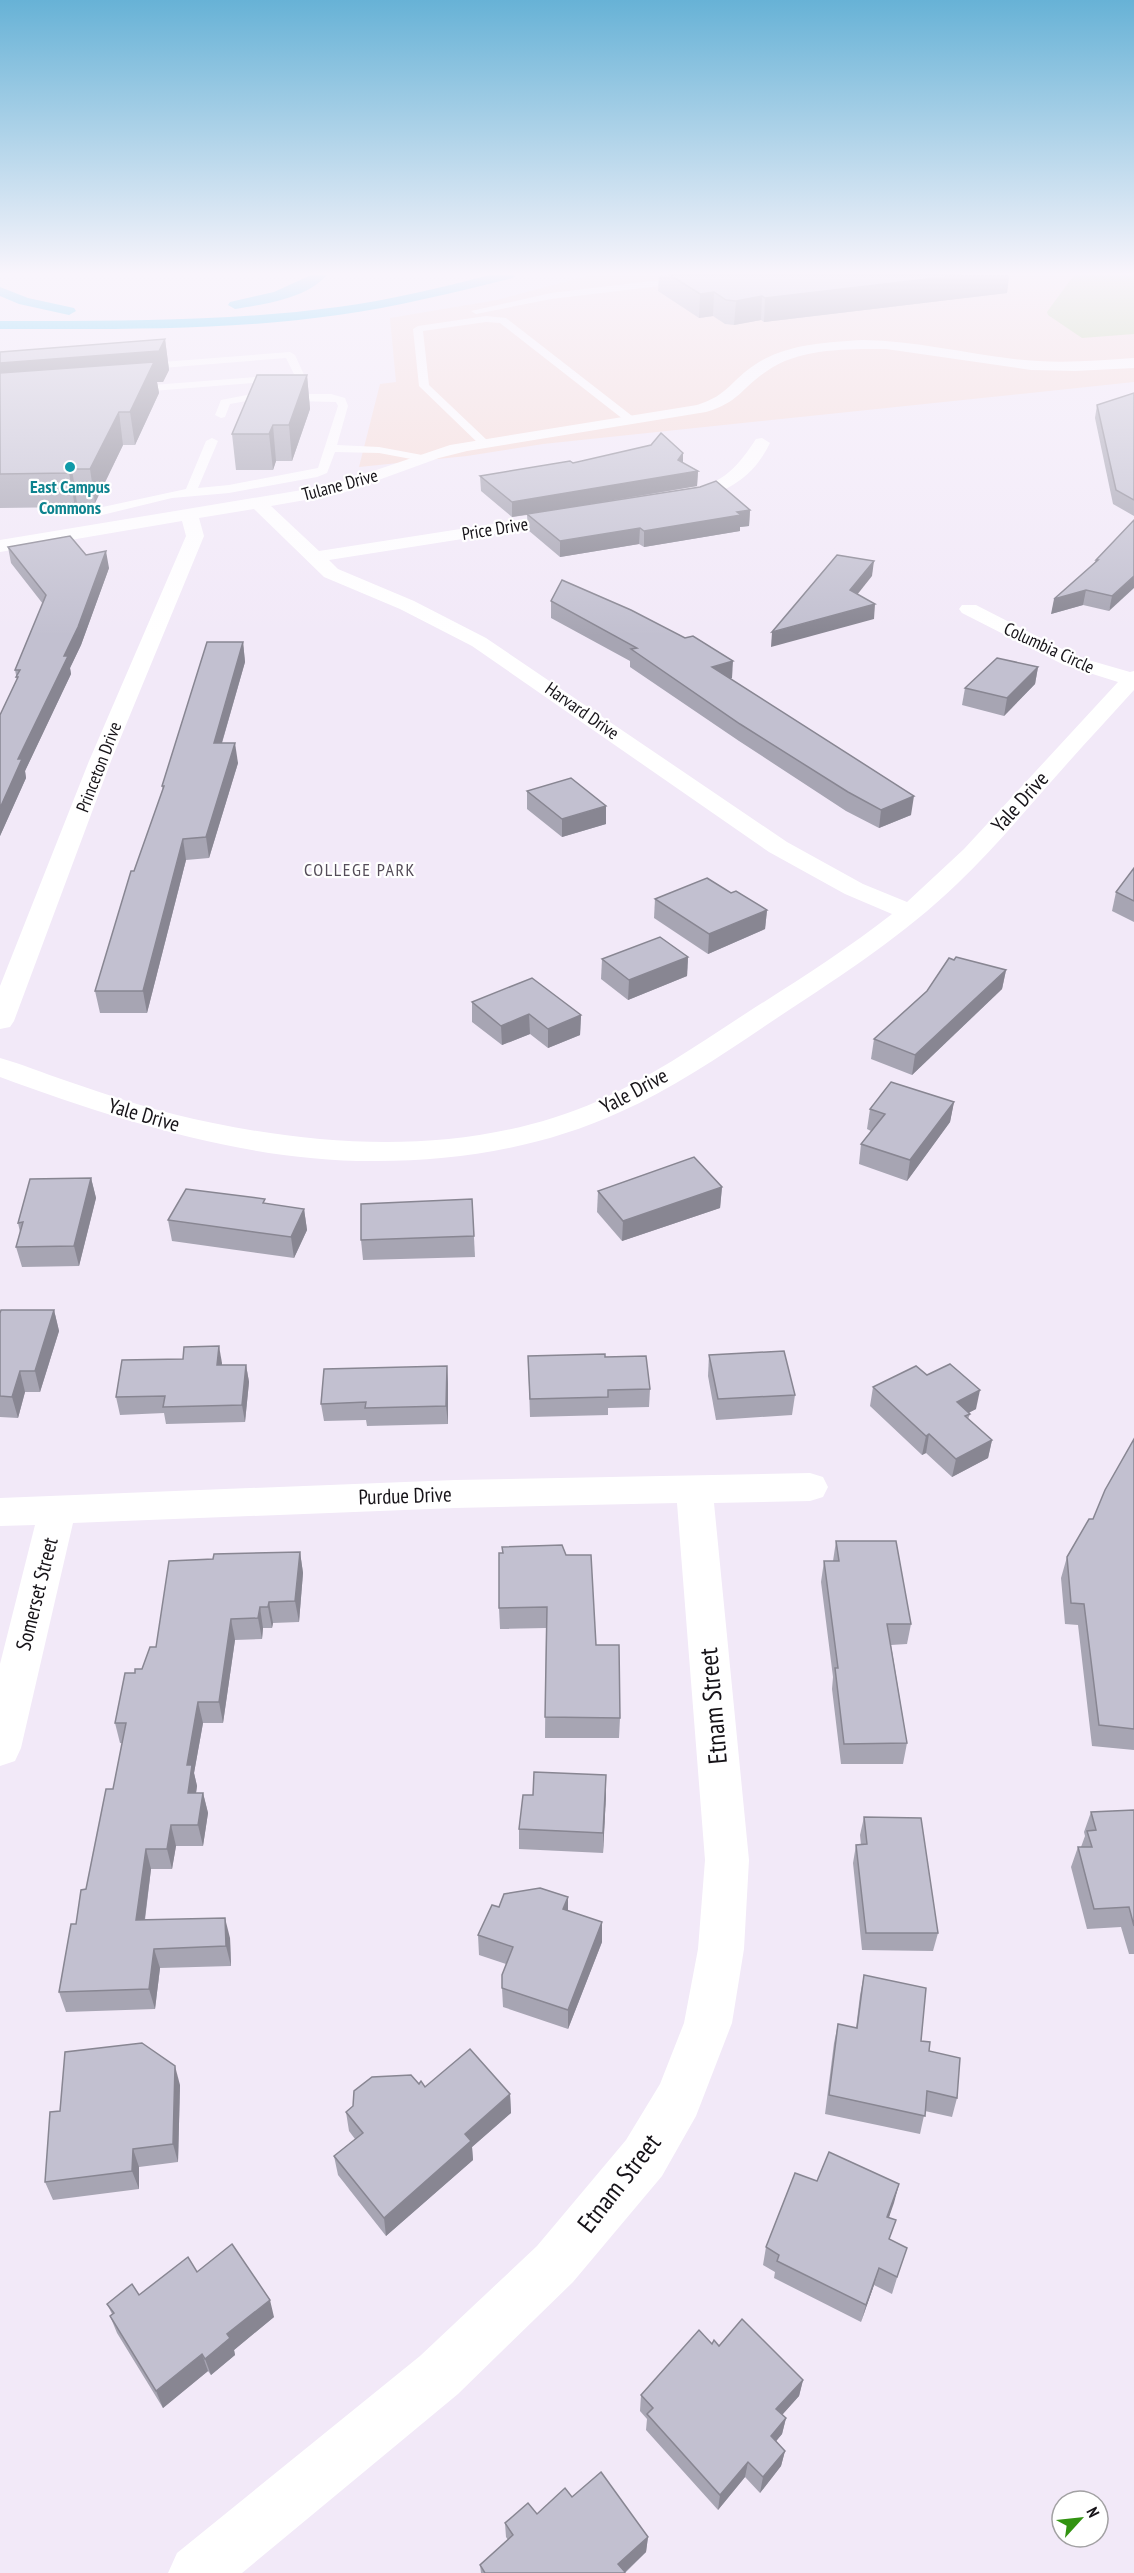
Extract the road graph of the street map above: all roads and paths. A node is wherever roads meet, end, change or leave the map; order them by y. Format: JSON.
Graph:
{"nodes":[{"id":1,"x":434,"y":395,"type":"edge"},
{"id":2,"x":599,"y":395,"type":"edge"},
{"id":3,"x":732,"y":395,"type":"edge"},
{"id":4,"x":221,"y":415,"type":"dead end"},
{"id":5,"x":632,"y":421,"type":"junction"},
{"id":6,"x":212,"y":441,"type":"dead end"},
{"id":7,"x":484,"y":443,"type":"junction"},
{"id":8,"x":762,"y":444,"type":"dead end"},
{"id":9,"x":330,"y":448,"type":"junction"},
{"id":10,"x":422,"y":458,"type":"junction"},
{"id":11,"x":191,"y":491,"type":"junction"},
{"id":12,"x":258,"y":503,"type":"junction"},
{"id":13,"x":656,"y":503,"type":"edge"},
{"id":14,"x":102,"y":511,"type":"dead end"},
{"id":15,"x":189,"y":514,"type":"junction"},
{"id":16,"x":591,"y":514,"type":"edge"},
{"id":17,"x":0,"y":546,"type":"edge"},
{"id":18,"x":314,"y":557,"type":"junction"},
{"id":19,"x":969,"y":609,"type":"dead end"},
{"id":20,"x":1133,"y":678,"type":"edge"},
{"id":21,"x":911,"y":913,"type":"junction"},
{"id":22,"x":0,"y":1021,"type":"edge"},
{"id":23,"x":0,"y":1067,"type":"edge"},
{"id":24,"x":810,"y":1487,"type":"dead end"},
{"id":25,"x":694,"y":1490,"type":"junction"},
{"id":26,"x":57,"y":1511,"type":"junction"},
{"id":27,"x":0,"y":1512,"type":"edge"},
{"id":28,"x":0,"y":1748,"type":"edge"},
{"id":29,"x":197,"y":2573,"type":"edge"}],
"edges":[{"from":1,"to":7,"type":"lane"},
{"from":2,"to":5,"type":"lane"},
{"from":3,"to":5,"type":"street","name":"Tulane Drive"},
{"from":4,"to":9,"type":"lane"},
{"from":5,"to":7,"type":"street","name":"Tulane Drive"},
{"from":6,"to":11,"type":"lane"},
{"from":7,"to":10,"type":"street","name":"Tulane Drive"},
{"from":8,"to":13,"type":"street"},
{"from":9,"to":10,"type":"lane"},
{"from":9,"to":11,"type":"lane"},
{"from":10,"to":12,"type":"street","name":"Tulane Drive"},
{"from":11,"to":14,"type":"lane"},
{"from":12,"to":15,"type":"street","name":"Tulane Drive"},
{"from":12,"to":18,"type":"street","name":"Harvard Drive"},
{"from":15,"to":17,"type":"street","name":"Tulane Drive"},
{"from":15,"to":22,"type":"street","name":"Princeton Drive"},
{"from":16,"to":18,"type":"street","name":"Price Drive"},
{"from":18,"to":21,"type":"street","name":"Harvard Drive"},
{"from":19,"to":20,"type":"street","name":"Columbia Circle"},
{"from":20,"to":21,"type":"street","name":"Yale Drive"},
{"from":21,"to":23,"type":"street","name":"Yale Drive"},
{"from":24,"to":25,"type":"street","name":"Purdue Drive"},
{"from":25,"to":26,"type":"street","name":"Purdue Drive"},
{"from":25,"to":29,"type":"street","name":"Etnam Street"},
{"from":26,"to":27,"type":"street","name":"Purdue Drive"},
{"from":26,"to":28,"type":"street","name":"Somerset Street"}]}
